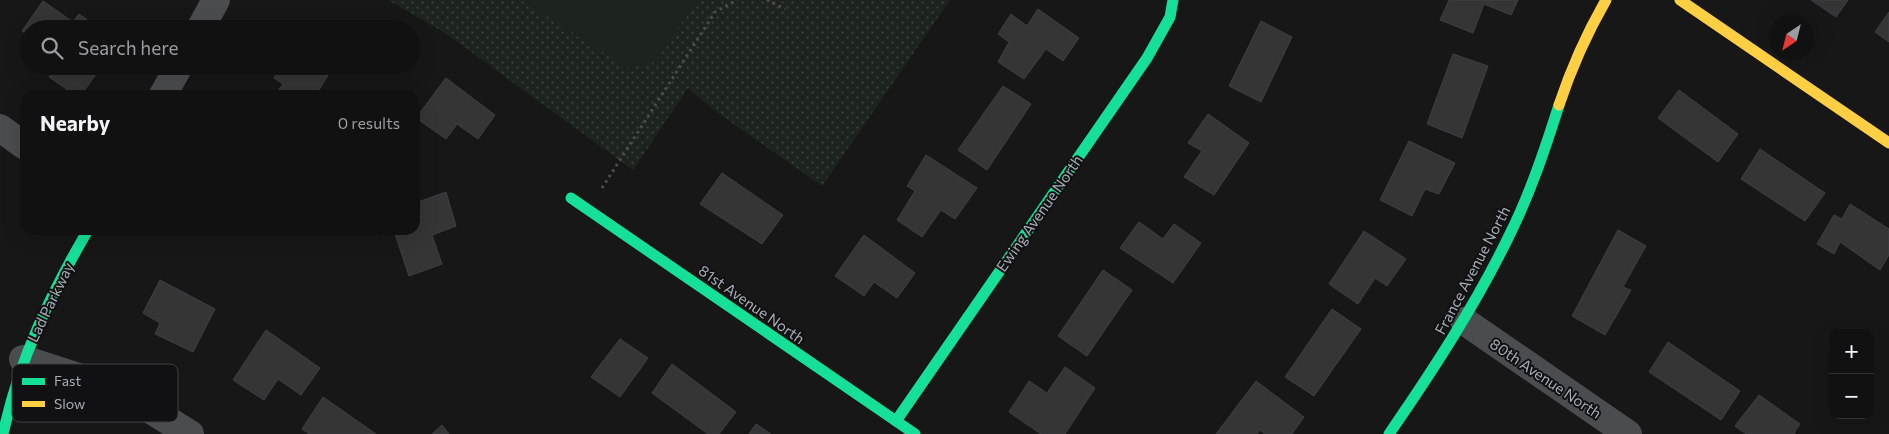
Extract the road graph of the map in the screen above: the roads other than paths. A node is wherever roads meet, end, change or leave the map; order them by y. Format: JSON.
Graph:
{"nodes":[{"id":1,"x":216,"y":0,"type":"edge"},
{"id":2,"x":1173,"y":0,"type":"edge"},
{"id":3,"x":1606,"y":0,"type":"edge"},
{"id":4,"x":1680,"y":0,"type":"edge"},
{"id":5,"x":205,"y":20,"type":"edge"},
{"id":6,"x":174,"y":75,"type":"edge"},
{"id":7,"x":166,"y":90,"type":"edge"},
{"id":8,"x":0,"y":128,"type":"edge"},
{"id":9,"x":20,"y":142,"type":"edge"},
{"id":10,"x":1889,"y":143,"type":"edge"},
{"id":11,"x":571,"y":198,"type":"dead end"},
{"id":12,"x":85,"y":235,"type":"edge"},
{"id":13,"x":1464,"y":321,"type":"junction"},
{"id":14,"x":23,"y":359,"type":"junction"},
{"id":15,"x":22,"y":364,"type":"edge"},
{"id":16,"x":38,"y":364,"type":"edge"},
{"id":17,"x":12,"y":396,"type":"edge"},
{"id":18,"x":896,"y":421,"type":"junction"},
{"id":19,"x":170,"y":422,"type":"edge"},
{"id":20,"x":3,"y":434,"type":"edge"},
{"id":21,"x":190,"y":434,"type":"edge"},
{"id":22,"x":915,"y":434,"type":"edge"},
{"id":23,"x":1389,"y":434,"type":"edge"},
{"id":24,"x":1628,"y":434,"type":"edge"}],
"edges":[{"from":1,"to":5,"type":"street"},
{"from":2,"to":18,"type":"street","name":"Ewing Avenue North"},
{"from":3,"to":13,"type":"street","name":"France Avenue North"},
{"from":4,"to":10,"type":"street"},
{"from":6,"to":7,"type":"street"},
{"from":8,"to":9,"type":"street"},
{"from":11,"to":18,"type":"street","name":"81st Avenue North"},
{"from":12,"to":14,"type":"street","name":"Lad Parkway"},
{"from":13,"to":23,"type":"street","name":"France Avenue North"},
{"from":13,"to":24,"type":"street","name":"80th Avenue North"},
{"from":14,"to":15,"type":"street","name":"Lad Parkway"},
{"from":14,"to":16,"type":"street"},
{"from":17,"to":20,"type":"street","name":"Lad Parkway"},
{"from":18,"to":22,"type":"street","name":"81st Avenue North"},
{"from":19,"to":21,"type":"street"}]}
